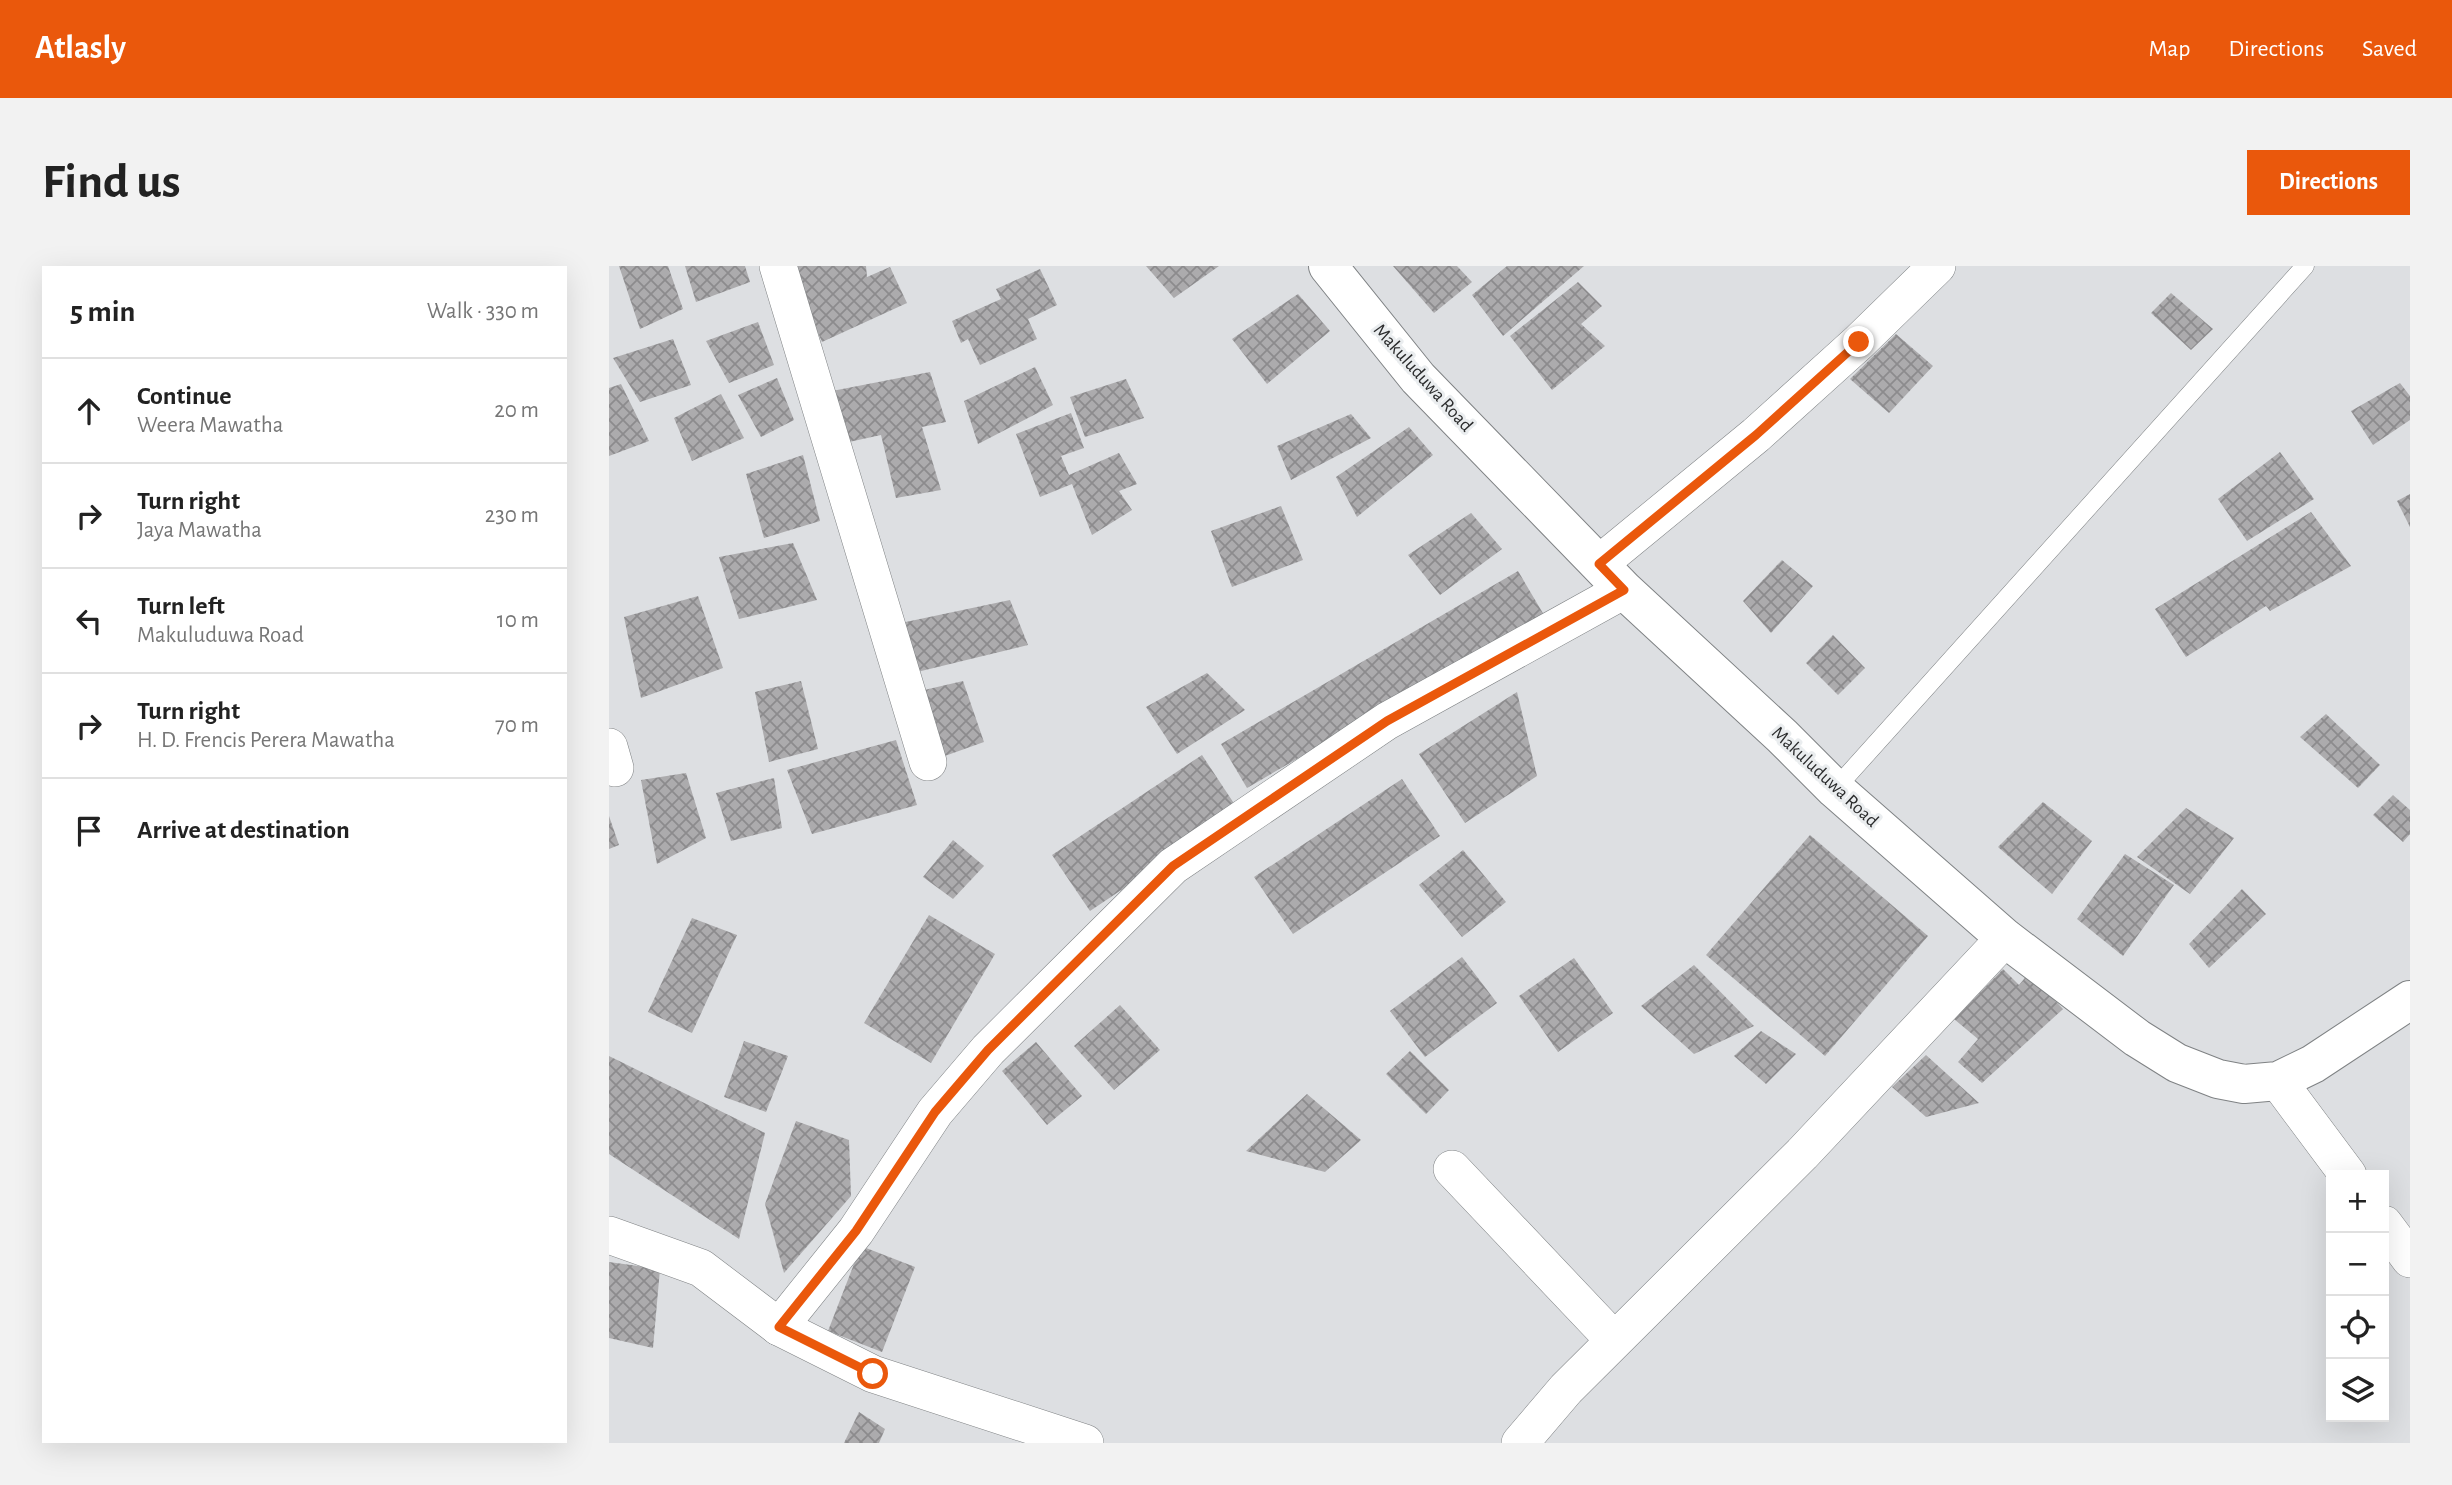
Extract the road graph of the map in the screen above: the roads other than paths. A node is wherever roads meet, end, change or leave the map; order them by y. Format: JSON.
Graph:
{"nodes":[{"id":1,"x":778,"y":266,"type":"edge"},
{"id":2,"x":1328,"y":266,"type":"edge"},
{"id":3,"x":1937,"y":266,"type":"edge"},
{"id":4,"x":2305,"y":266,"type":"edge"},
{"id":5,"x":1612,"y":577,"type":"junction"},
{"id":6,"x":928,"y":762,"type":"dead end"},
{"id":7,"x":1835,"y":789,"type":"junction"},
{"id":8,"x":2005,"y":938,"type":"junction"},
{"id":9,"x":2410,"y":1000,"type":"edge"},
{"id":10,"x":2278,"y":1081,"type":"junction"},
{"id":11,"x":1452,"y":1169,"type":"dead end"},
{"id":12,"x":2344,"y":1170,"type":"edge"},
{"id":13,"x":2389,"y":1231,"type":"edge"},
{"id":14,"x":609,"y":1235,"type":"edge"},
{"id":15,"x":2410,"y":1259,"type":"edge"},
{"id":16,"x":779,"y":1327,"type":"junction"},
{"id":17,"x":1615,"y":1340,"type":"junction"},
{"id":18,"x":1085,"y":1443,"type":"edge"},
{"id":19,"x":1520,"y":1443,"type":"edge"}],
"edges":[{"from":1,"to":6,"type":"street"},
{"from":2,"to":5,"type":"street","name":"Makuluduwa Road"},
{"from":3,"to":5,"type":"street"},
{"from":4,"to":7,"type":"lane"},
{"from":5,"to":7,"type":"street","name":"Makuluduwa Road"},
{"from":5,"to":16,"type":"street"},
{"from":7,"to":8,"type":"street","name":"Makuluduwa Road"},
{"from":8,"to":10,"type":"street","name":"Makuluduwa Road"},
{"from":8,"to":17,"type":"street"},
{"from":9,"to":10,"type":"street","name":"Makuluduwa Road"},
{"from":10,"to":12,"type":"street"},
{"from":11,"to":17,"type":"street"},
{"from":13,"to":15,"type":"street"},
{"from":14,"to":16,"type":"street"},
{"from":16,"to":18,"type":"street"},
{"from":17,"to":19,"type":"street"}]}
